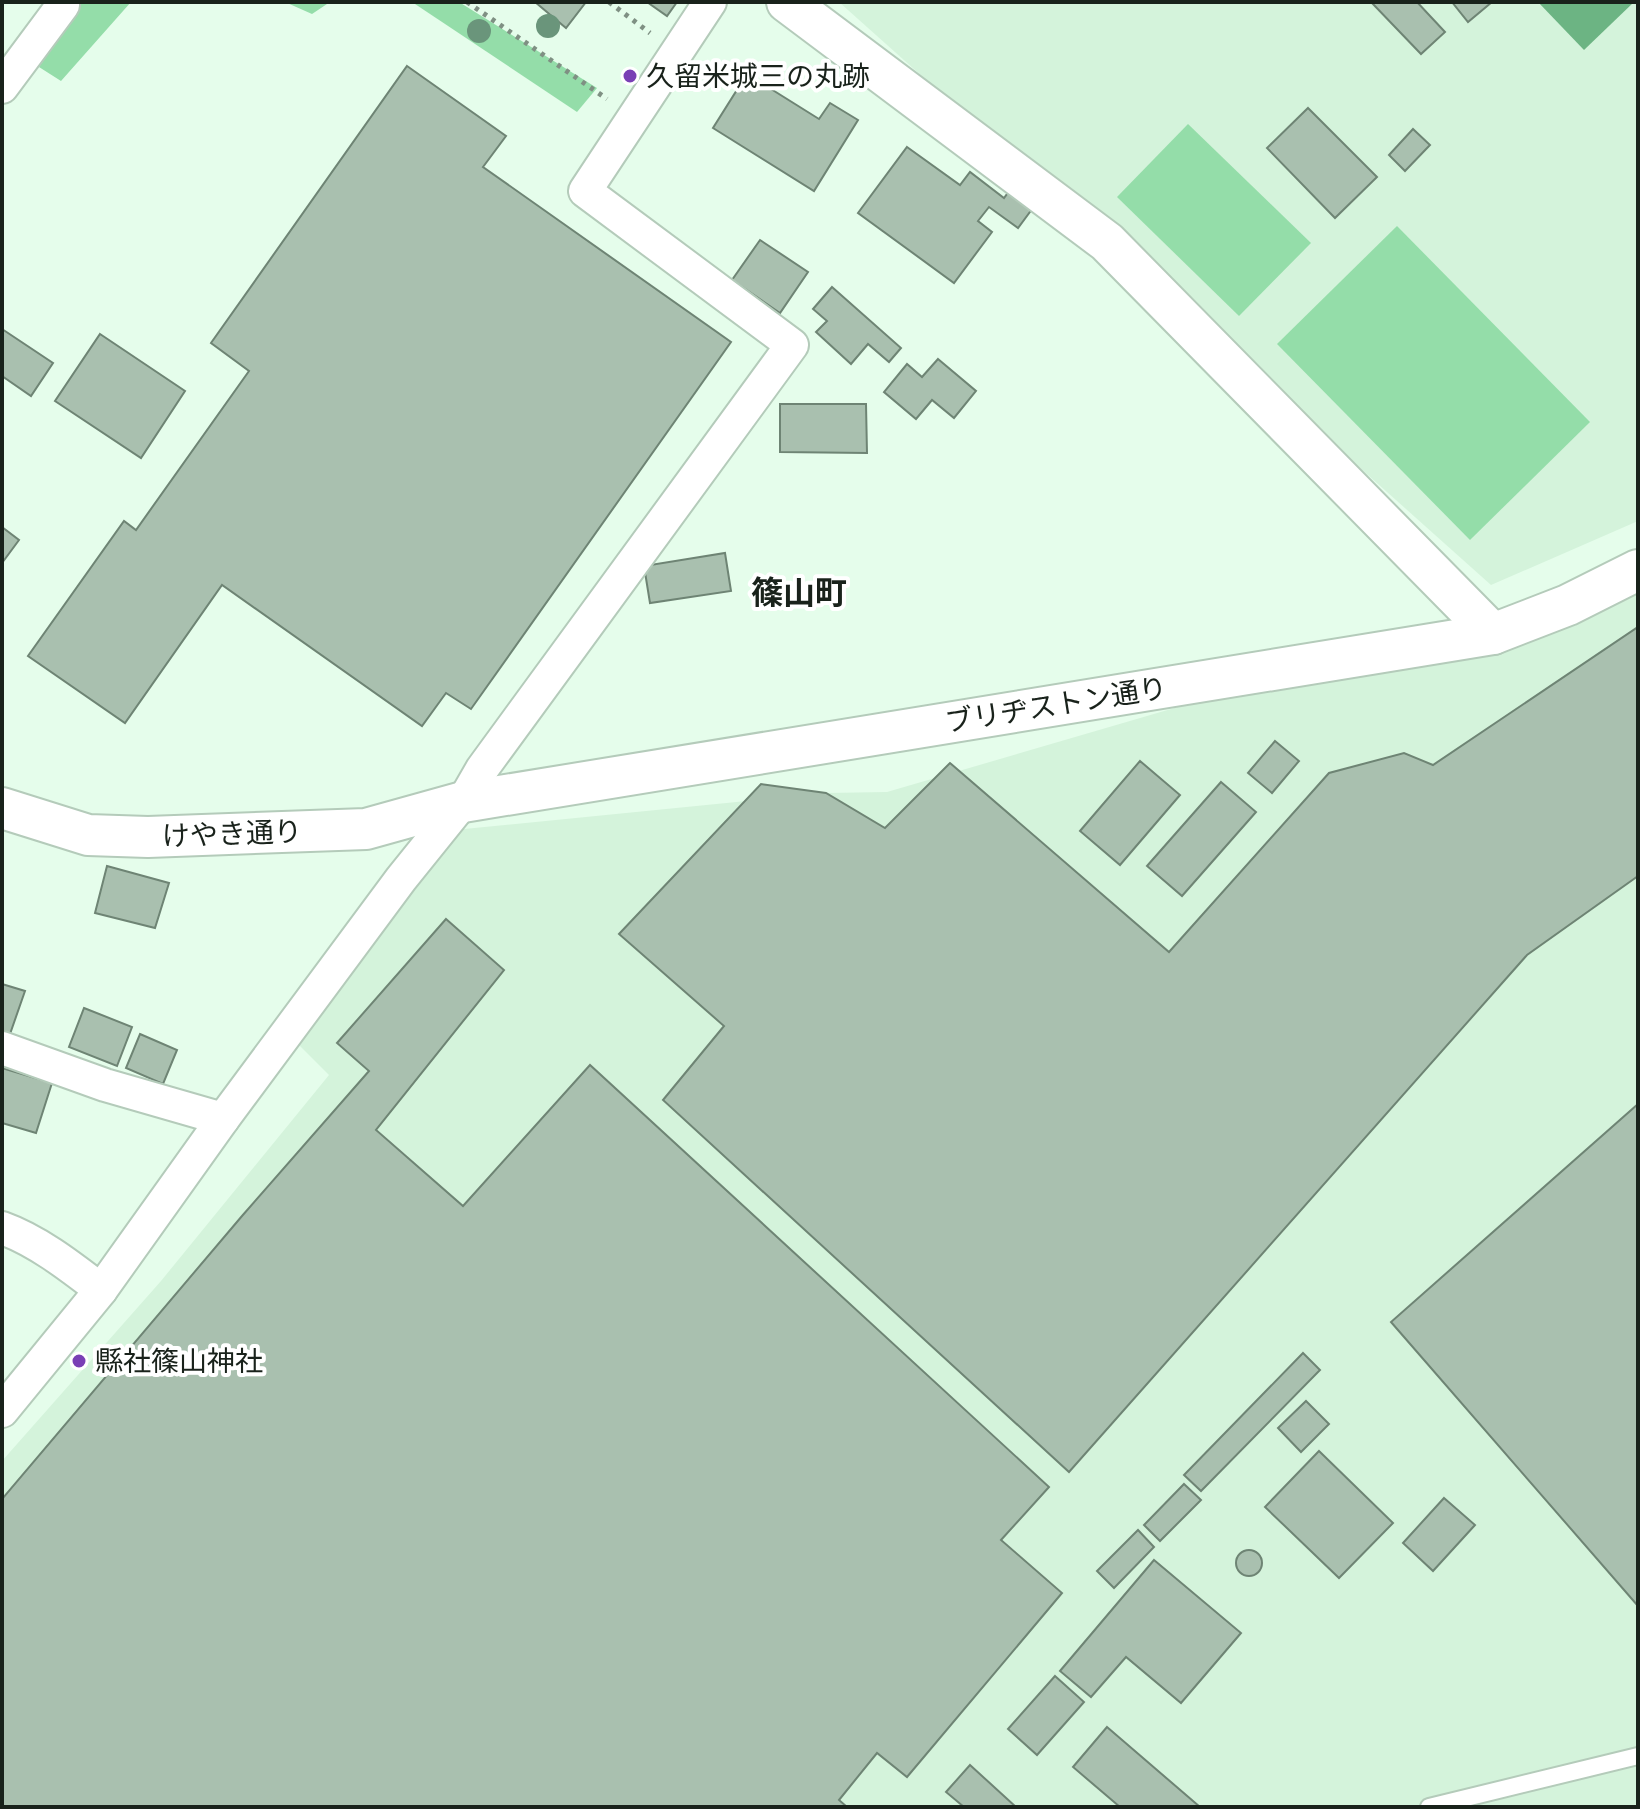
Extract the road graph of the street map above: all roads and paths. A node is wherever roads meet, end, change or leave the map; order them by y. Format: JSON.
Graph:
{"nodes":[{"id":1,"x":62,"y":2,"type":"edge"},
{"id":2,"x":467,"y":2,"type":"edge"},
{"id":3,"x":609,"y":2,"type":"edge"},
{"id":4,"x":710,"y":2,"type":"edge"},
{"id":5,"x":787,"y":2,"type":"edge"},
{"id":6,"x":677,"y":52,"type":"junction"},
{"id":7,"x":2,"y":87,"type":"edge"},
{"id":8,"x":634,"y":117,"type":"junction"},
{"id":9,"x":1638,"y":570,"type":"edge"},
{"id":10,"x":1493,"y":634,"type":"junction"},
{"id":11,"x":463,"y":802,"type":"junction"},
{"id":12,"x":2,"y":808,"type":"edge"},
{"id":13,"x":2,"y":1048,"type":"edge"},
{"id":14,"x":223,"y":1119,"type":"junction"},
{"id":15,"x":2,"y":1228,"type":"edge"},
{"id":16,"x":101,"y":1290,"type":"junction"},
{"id":17,"x":2,"y":1411,"type":"edge"},
{"id":18,"x":1638,"y":1756,"type":"edge"},
{"id":19,"x":1429,"y":1807,"type":"edge"}],
"edges":[{"from":1,"to":7,"type":"street"},
{"from":2,"to":8,"type":"path"},
{"from":3,"to":6,"type":"path"},
{"from":4,"to":6,"type":"street"},
{"from":5,"to":10,"type":"street"},
{"from":6,"to":8,"type":"street"},
{"from":8,"to":11,"type":"street"},
{"from":9,"to":10,"type":"street","name":"ブリヂストン通り"},
{"from":10,"to":11,"type":"street","name":"ブリヂストン通り"},
{"from":11,"to":12,"type":"street","name":"けやき通り"},
{"from":11,"to":14,"type":"street"},
{"from":13,"to":14,"type":"street"},
{"from":14,"to":16,"type":"street"},
{"from":15,"to":16,"type":"street"},
{"from":16,"to":17,"type":"street"},
{"from":18,"to":19,"type":"lane"}]}
